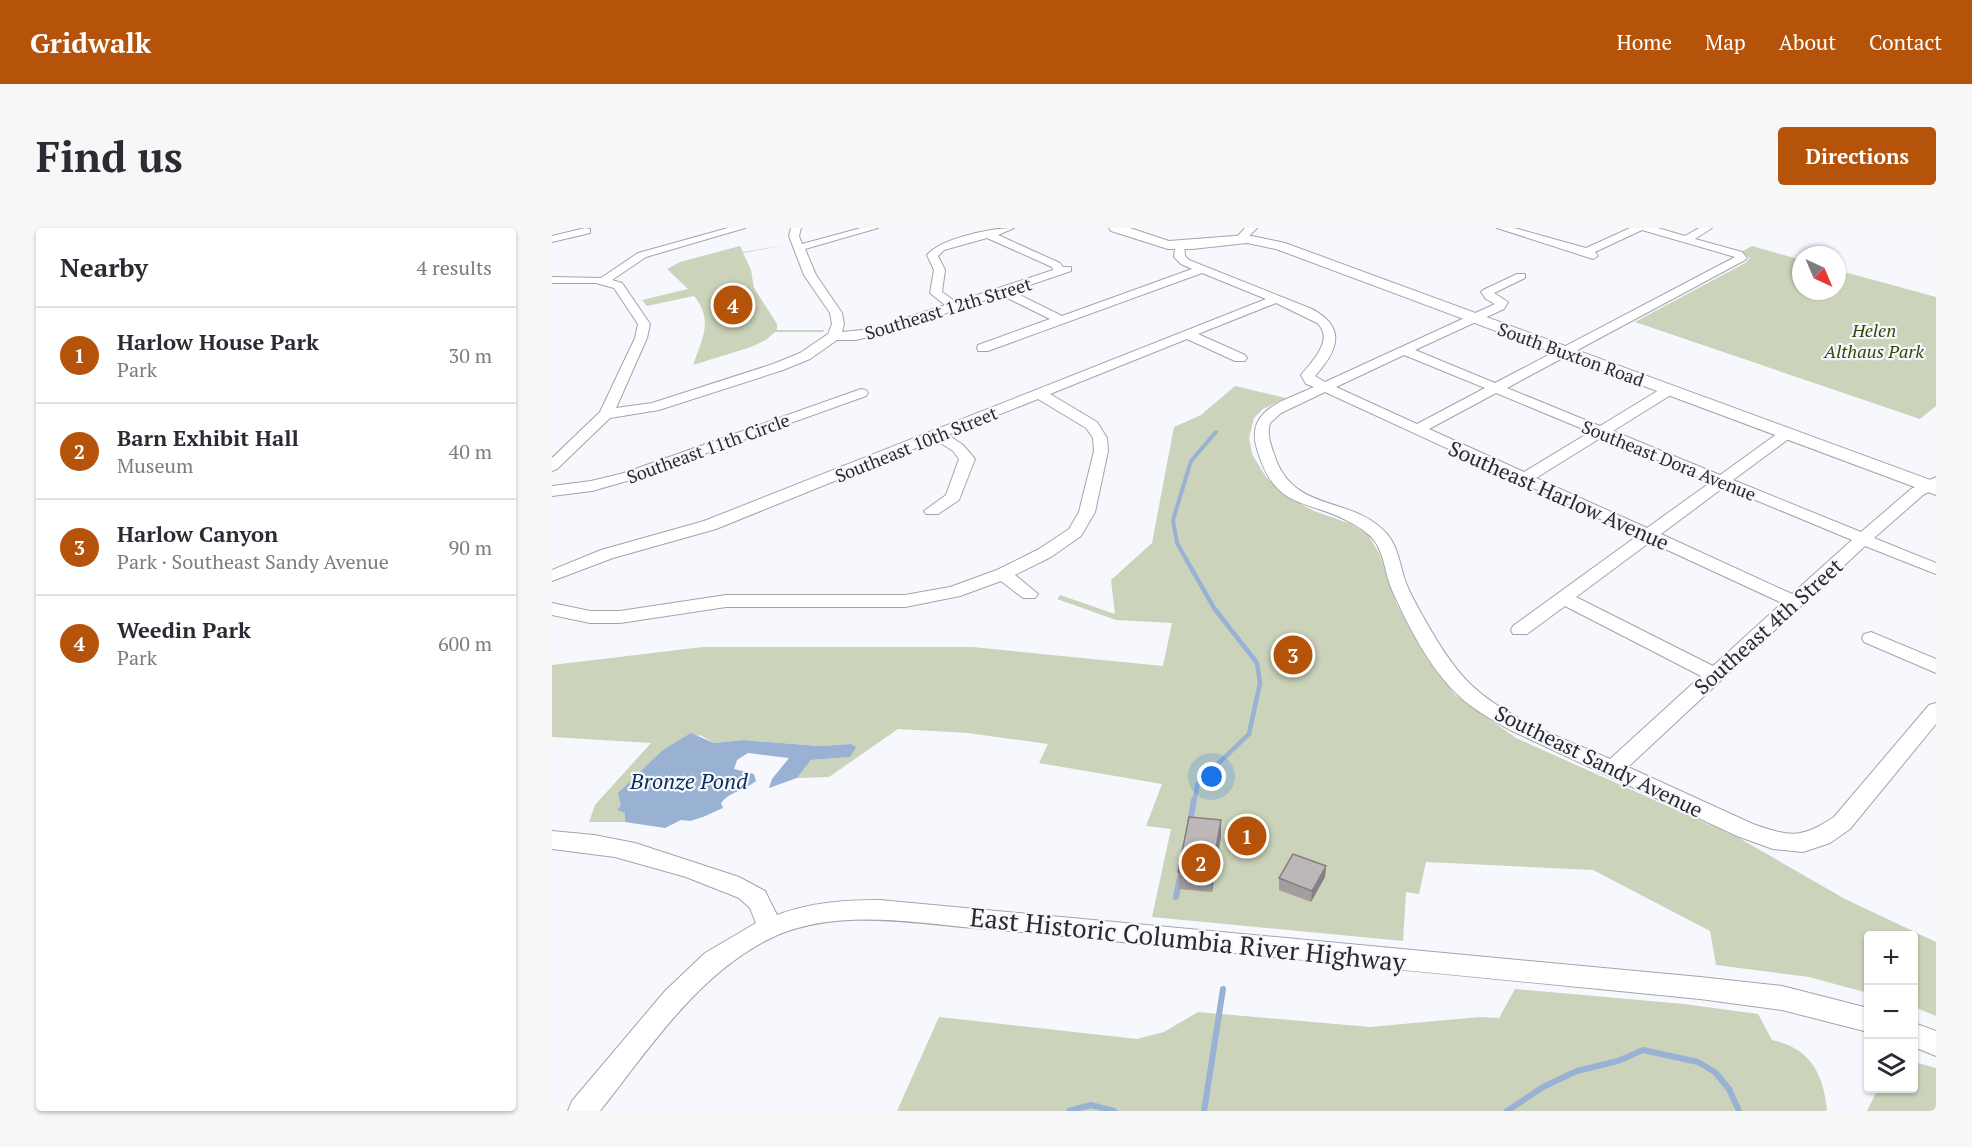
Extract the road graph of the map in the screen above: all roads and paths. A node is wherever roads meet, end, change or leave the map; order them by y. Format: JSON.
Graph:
{"nodes":[{"id":1,"x":703,"y":228,"type":"edge"},
{"id":2,"x":740,"y":228,"type":"edge"},
{"id":3,"x":796,"y":228,"type":"edge"},
{"id":4,"x":873,"y":228,"type":"edge"},
{"id":5,"x":1009,"y":228,"type":"edge"},
{"id":6,"x":1116,"y":228,"type":"edge"},
{"id":7,"x":1502,"y":228,"type":"edge"},
{"id":8,"x":1638,"y":228,"type":"edge"},
{"id":9,"x":1646,"y":228,"type":"edge"},
{"id":10,"x":1707,"y":228,"type":"edge"},
{"id":11,"x":586,"y":231,"type":"dead end"},
{"id":12,"x":988,"y":234,"type":"junction"},
{"id":13,"x":1246,"y":234,"type":"edge"},
{"id":14,"x":714,"y":235,"type":"junction"},
{"id":15,"x":552,"y":239,"type":"edge"},
{"id":16,"x":1686,"y":239,"type":"junction"},
{"id":17,"x":1158,"y":242,"type":"junction"},
{"id":18,"x":1202,"y":242,"type":"junction"},
{"id":19,"x":1180,"y":245,"type":"junction"},
{"id":20,"x":798,"y":248,"type":"junction"},
{"id":21,"x":932,"y":255,"type":"junction"},
{"id":22,"x":917,"y":256,"type":"dead end"},
{"id":23,"x":1202,"y":269,"type":"junction"},
{"id":24,"x":1521,"y":276,"type":"dead end"},
{"id":25,"x":552,"y":280,"type":"edge"},
{"id":26,"x":605,"y":280,"type":"junction"},
{"id":27,"x":1003,"y":291,"type":"junction"},
{"id":28,"x":1276,"y":299,"type":"junction"},
{"id":29,"x":955,"y":307,"type":"junction"},
{"id":30,"x":1474,"y":318,"type":"junction"},
{"id":31,"x":1061,"y":320,"type":"junction"},
{"id":32,"x":1189,"y":335,"type":"junction"},
{"id":33,"x":834,"y":336,"type":"junction"},
{"id":34,"x":983,"y":348,"type":"dead end"},
{"id":35,"x":1403,"y":350,"type":"junction"},
{"id":36,"x":1564,"y":351,"type":"junction"},
{"id":37,"x":1240,"y":358,"type":"dead end"},
{"id":38,"x":1323,"y":387,"type":"junction"},
{"id":39,"x":1495,"y":388,"type":"junction"},
{"id":40,"x":1669,"y":390,"type":"junction"},
{"id":41,"x":861,"y":393,"type":"dead end"},
{"id":42,"x":1040,"y":394,"type":"junction"},
{"id":43,"x":606,"y":414,"type":"junction"},
{"id":44,"x":1416,"y":430,"type":"junction"},
{"id":45,"x":1601,"y":432,"type":"junction"},
{"id":46,"x":1786,"y":434,"type":"junction"},
{"id":47,"x":938,"y":435,"type":"junction"},
{"id":48,"x":552,"y":466,"type":"edge"},
{"id":49,"x":1524,"y":479,"type":"junction"},
{"id":50,"x":1723,"y":481,"type":"junction"},
{"id":51,"x":1933,"y":486,"type":"edge"},
{"id":52,"x":552,"y":491,"type":"edge"},
{"id":53,"x":932,"y":511,"type":"dead end"},
{"id":54,"x":1648,"y":535,"type":"junction"},
{"id":55,"x":1863,"y":539,"type":"junction"},
{"id":56,"x":1936,"y":569,"type":"edge"},
{"id":57,"x":1003,"y":574,"type":"junction"},
{"id":58,"x":552,"y":576,"type":"edge"},
{"id":59,"x":1029,"y":594,"type":"dead end"},
{"id":60,"x":1564,"y":598,"type":"junction"},
{"id":61,"x":1795,"y":602,"type":"junction"},
{"id":62,"x":552,"y":609,"type":"edge"},
{"id":63,"x":1520,"y":630,"type":"dead end"},
{"id":64,"x":1871,"y":638,"type":"dead end"},
{"id":65,"x":1936,"y":667,"type":"edge"},
{"id":66,"x":1715,"y":675,"type":"junction"},
{"id":67,"x":1936,"y":710,"type":"edge"},
{"id":68,"x":1612,"y":769,"type":"junction"},
{"id":69,"x":552,"y":840,"type":"edge"},
{"id":70,"x":770,"y":928,"type":"junction"},
{"id":71,"x":1864,"y":1019,"type":"edge"},
{"id":72,"x":1918,"y":1037,"type":"edge"},
{"id":73,"x":1936,"y":1044,"type":"edge"},
{"id":74,"x":582,"y":1111,"type":"edge"}],
"edges":[{"from":1,"to":14,"type":"street"},
{"from":2,"to":14,"type":"street"},
{"from":3,"to":20,"type":"street"},
{"from":4,"to":20,"type":"street"},
{"from":5,"to":12,"type":"street"},
{"from":6,"to":17,"type":"main road"},
{"from":7,"to":8,"type":"street"},
{"from":9,"to":16,"type":"street"},
{"from":10,"to":16,"type":"street"},
{"from":11,"to":15,"type":"street"},
{"from":12,"to":21,"type":"street"},
{"from":12,"to":27,"type":"street","name":"Southeast 12th Street"},
{"from":13,"to":18,"type":"main road","name":"South Buxton Road"},
{"from":13,"to":30,"type":"main road","name":"South Buxton Road"},
{"from":14,"to":26,"type":"street"},
{"from":16,"to":36,"type":"street"},
{"from":17,"to":18,"type":"main road","name":"South Buxton Road"},
{"from":17,"to":19,"type":"main road","name":"South Buxton Road"},
{"from":18,"to":19,"type":"main road","name":"South Buxton Road"},
{"from":19,"to":23,"type":"street"},
{"from":20,"to":33,"type":"street"},
{"from":21,"to":22,"type":"street"},
{"from":21,"to":29,"type":"street"},
{"from":23,"to":28,"type":"street"},
{"from":23,"to":31,"type":"street"},
{"from":24,"to":30,"type":"street"},
{"from":25,"to":26,"type":"street"},
{"from":26,"to":43,"type":"street"},
{"from":27,"to":29,"type":"street","name":"Southeast 12th Street"},
{"from":27,"to":31,"type":"street"},
{"from":28,"to":32,"type":"street","name":"Southeast 10th Street"},
{"from":28,"to":38,"type":"street"},
{"from":29,"to":33,"type":"street","name":"Southeast 12th Street"},
{"from":30,"to":35,"type":"street"},
{"from":30,"to":36,"type":"main road","name":"South Buxton Road"},
{"from":31,"to":34,"type":"street"},
{"from":32,"to":37,"type":"street"},
{"from":32,"to":42,"type":"street","name":"Southeast 10th Street"},
{"from":33,"to":43,"type":"street"},
{"from":35,"to":38,"type":"street"},
{"from":35,"to":39,"type":"street","name":"Southeast Dora Avenue"},
{"from":36,"to":39,"type":"street"},
{"from":36,"to":40,"type":"main road","name":"South Buxton Road"},
{"from":38,"to":44,"type":"street","name":"Southeast Harlow Avenue"},
{"from":38,"to":68,"type":"street","name":"Southeast Sandy Avenue"},
{"from":39,"to":44,"type":"street"},
{"from":39,"to":45,"type":"street","name":"Southeast Dora Avenue"},
{"from":40,"to":45,"type":"street"},
{"from":40,"to":46,"type":"main road","name":"South Buxton Road"},
{"from":41,"to":52,"type":"street","name":"Southeast 11th Circle"},
{"from":42,"to":47,"type":"street","name":"Southeast 10th Street"},
{"from":42,"to":57,"type":"street"},
{"from":43,"to":48,"type":"street"},
{"from":44,"to":49,"type":"street","name":"Southeast Harlow Avenue"},
{"from":45,"to":49,"type":"street"},
{"from":45,"to":50,"type":"street","name":"Southeast Dora Avenue"},
{"from":46,"to":50,"type":"street"},
{"from":46,"to":51,"type":"main road","name":"South Buxton Road"},
{"from":47,"to":53,"type":"street"},
{"from":47,"to":58,"type":"street","name":"Southeast 10th Street"},
{"from":49,"to":54,"type":"street","name":"Southeast Harlow Avenue"},
{"from":50,"to":54,"type":"street"},
{"from":50,"to":55,"type":"street","name":"Southeast Dora Avenue"},
{"from":51,"to":55,"type":"street","name":"Southeast 4th Street"},
{"from":54,"to":60,"type":"street"},
{"from":54,"to":61,"type":"street","name":"Southeast Harlow Avenue"},
{"from":55,"to":56,"type":"street","name":"Southeast Dora Avenue"},
{"from":55,"to":61,"type":"street","name":"Southeast 4th Street"},
{"from":57,"to":59,"type":"street"},
{"from":57,"to":62,"type":"street"},
{"from":60,"to":63,"type":"street"},
{"from":60,"to":66,"type":"street"},
{"from":61,"to":66,"type":"street","name":"Southeast 4th Street"},
{"from":64,"to":65,"type":"street"},
{"from":66,"to":68,"type":"street","name":"Southeast 4th Street"},
{"from":67,"to":68,"type":"street","name":"Southeast Sandy Avenue"},
{"from":69,"to":70,"type":"street"},
{"from":70,"to":71,"type":"street","name":"East Historic Columbia River Highway"},
{"from":70,"to":74,"type":"street","name":"East Historic Columbia River Highway"},
{"from":72,"to":73,"type":"street"}]}
